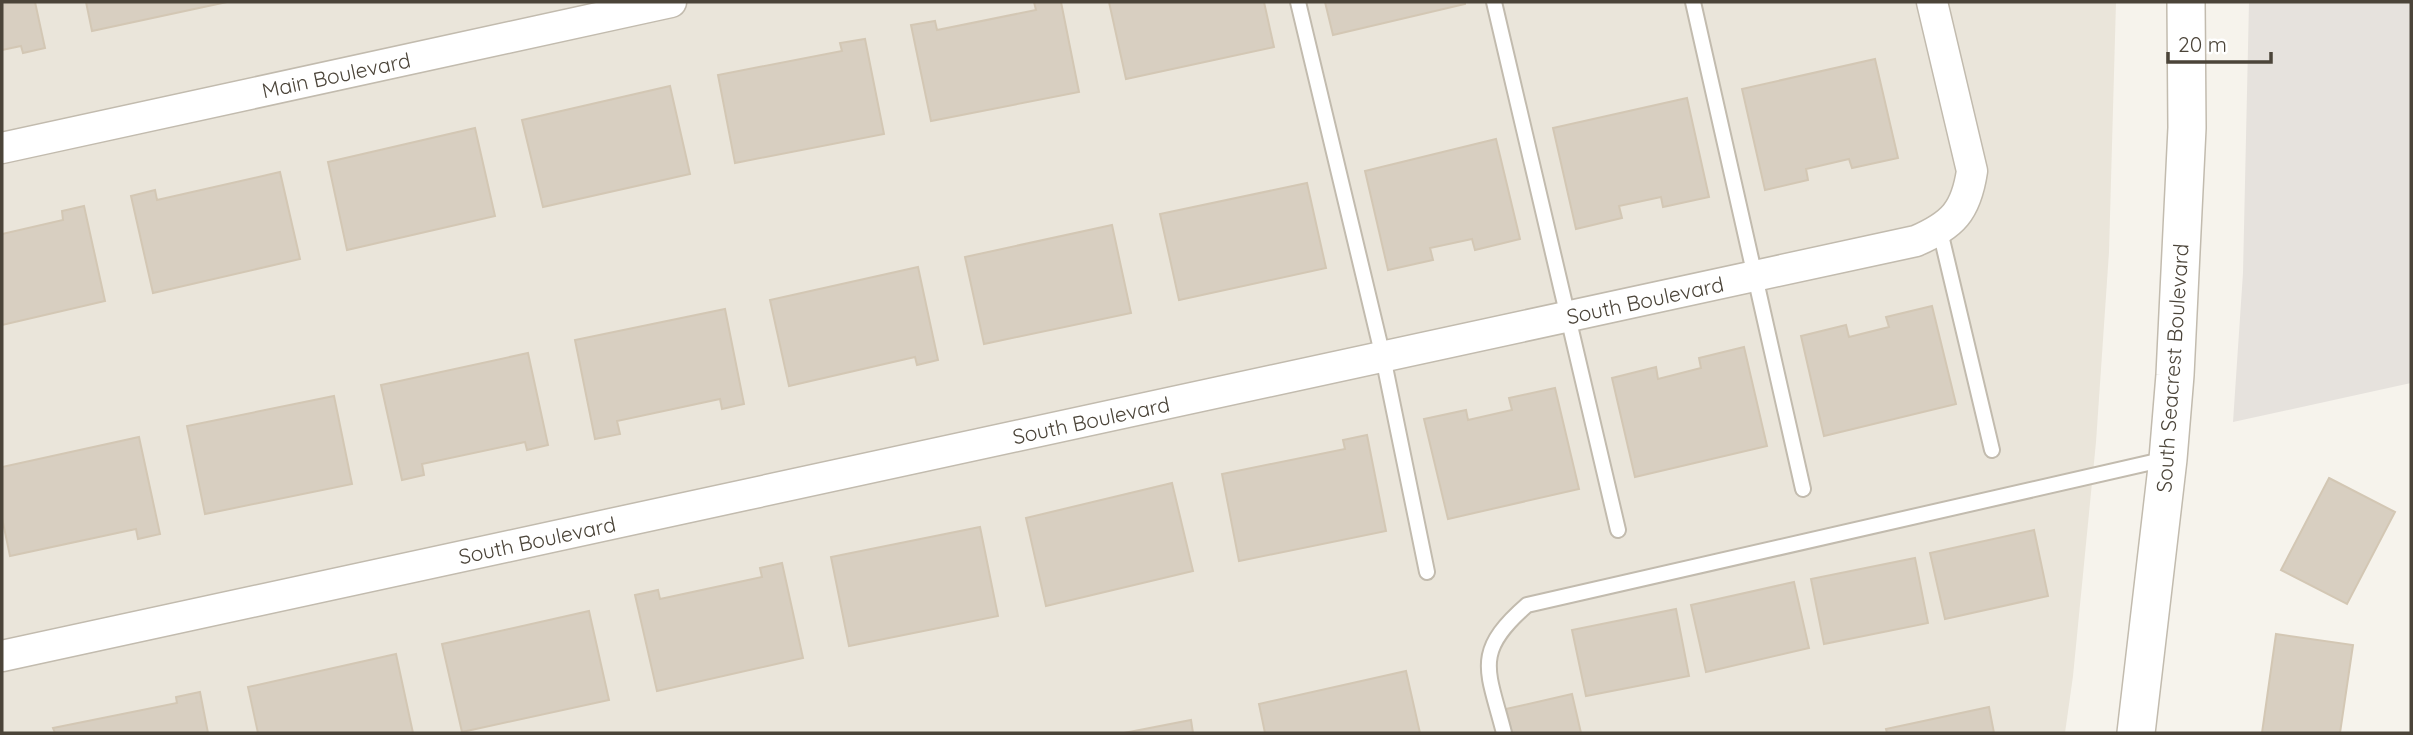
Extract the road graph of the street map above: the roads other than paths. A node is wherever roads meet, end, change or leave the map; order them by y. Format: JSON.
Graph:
{"nodes":[{"id":1,"x":671,"y":2,"type":"edge"},
{"id":2,"x":1298,"y":2,"type":"edge"},
{"id":3,"x":1494,"y":2,"type":"edge"},
{"id":4,"x":1693,"y":2,"type":"edge"},
{"id":5,"x":1932,"y":2,"type":"edge"},
{"id":6,"x":2186,"y":2,"type":"edge"},
{"id":7,"x":2,"y":148,"type":"edge"},
{"id":8,"x":1940,"y":231,"type":"junction"},
{"id":9,"x":1755,"y":276,"type":"junction"},
{"id":10,"x":1569,"y":317,"type":"junction"},
{"id":11,"x":1383,"y":357,"type":"junction"},
{"id":12,"x":1992,"y":450,"type":"dead end"},
{"id":13,"x":2168,"y":458,"type":"junction"},
{"id":14,"x":1803,"y":489,"type":"dead end"},
{"id":15,"x":1618,"y":530,"type":"dead end"},
{"id":16,"x":1427,"y":572,"type":"dead end"},
{"id":17,"x":2,"y":656,"type":"edge"},
{"id":18,"x":1504,"y":733,"type":"edge"},
{"id":19,"x":2136,"y":733,"type":"edge"}],
"edges":[{"from":1,"to":7,"type":"street","name":"Main Boulevard"},
{"from":2,"to":11,"type":"lane"},
{"from":3,"to":10,"type":"lane"},
{"from":4,"to":9,"type":"lane"},
{"from":5,"to":8,"type":"street","name":"South Boulevard"},
{"from":6,"to":13,"type":"street","name":"South Seacrest Boulevard"},
{"from":8,"to":9,"type":"street","name":"South Boulevard"},
{"from":8,"to":12,"type":"lane"},
{"from":9,"to":10,"type":"street","name":"South Boulevard"},
{"from":9,"to":14,"type":"lane"},
{"from":10,"to":11,"type":"street","name":"South Boulevard"},
{"from":10,"to":15,"type":"lane"},
{"from":11,"to":16,"type":"lane"},
{"from":11,"to":17,"type":"street","name":"South Boulevard"},
{"from":13,"to":18,"type":"lane"},
{"from":13,"to":19,"type":"street","name":"South Seacrest Boulevard"}]}
